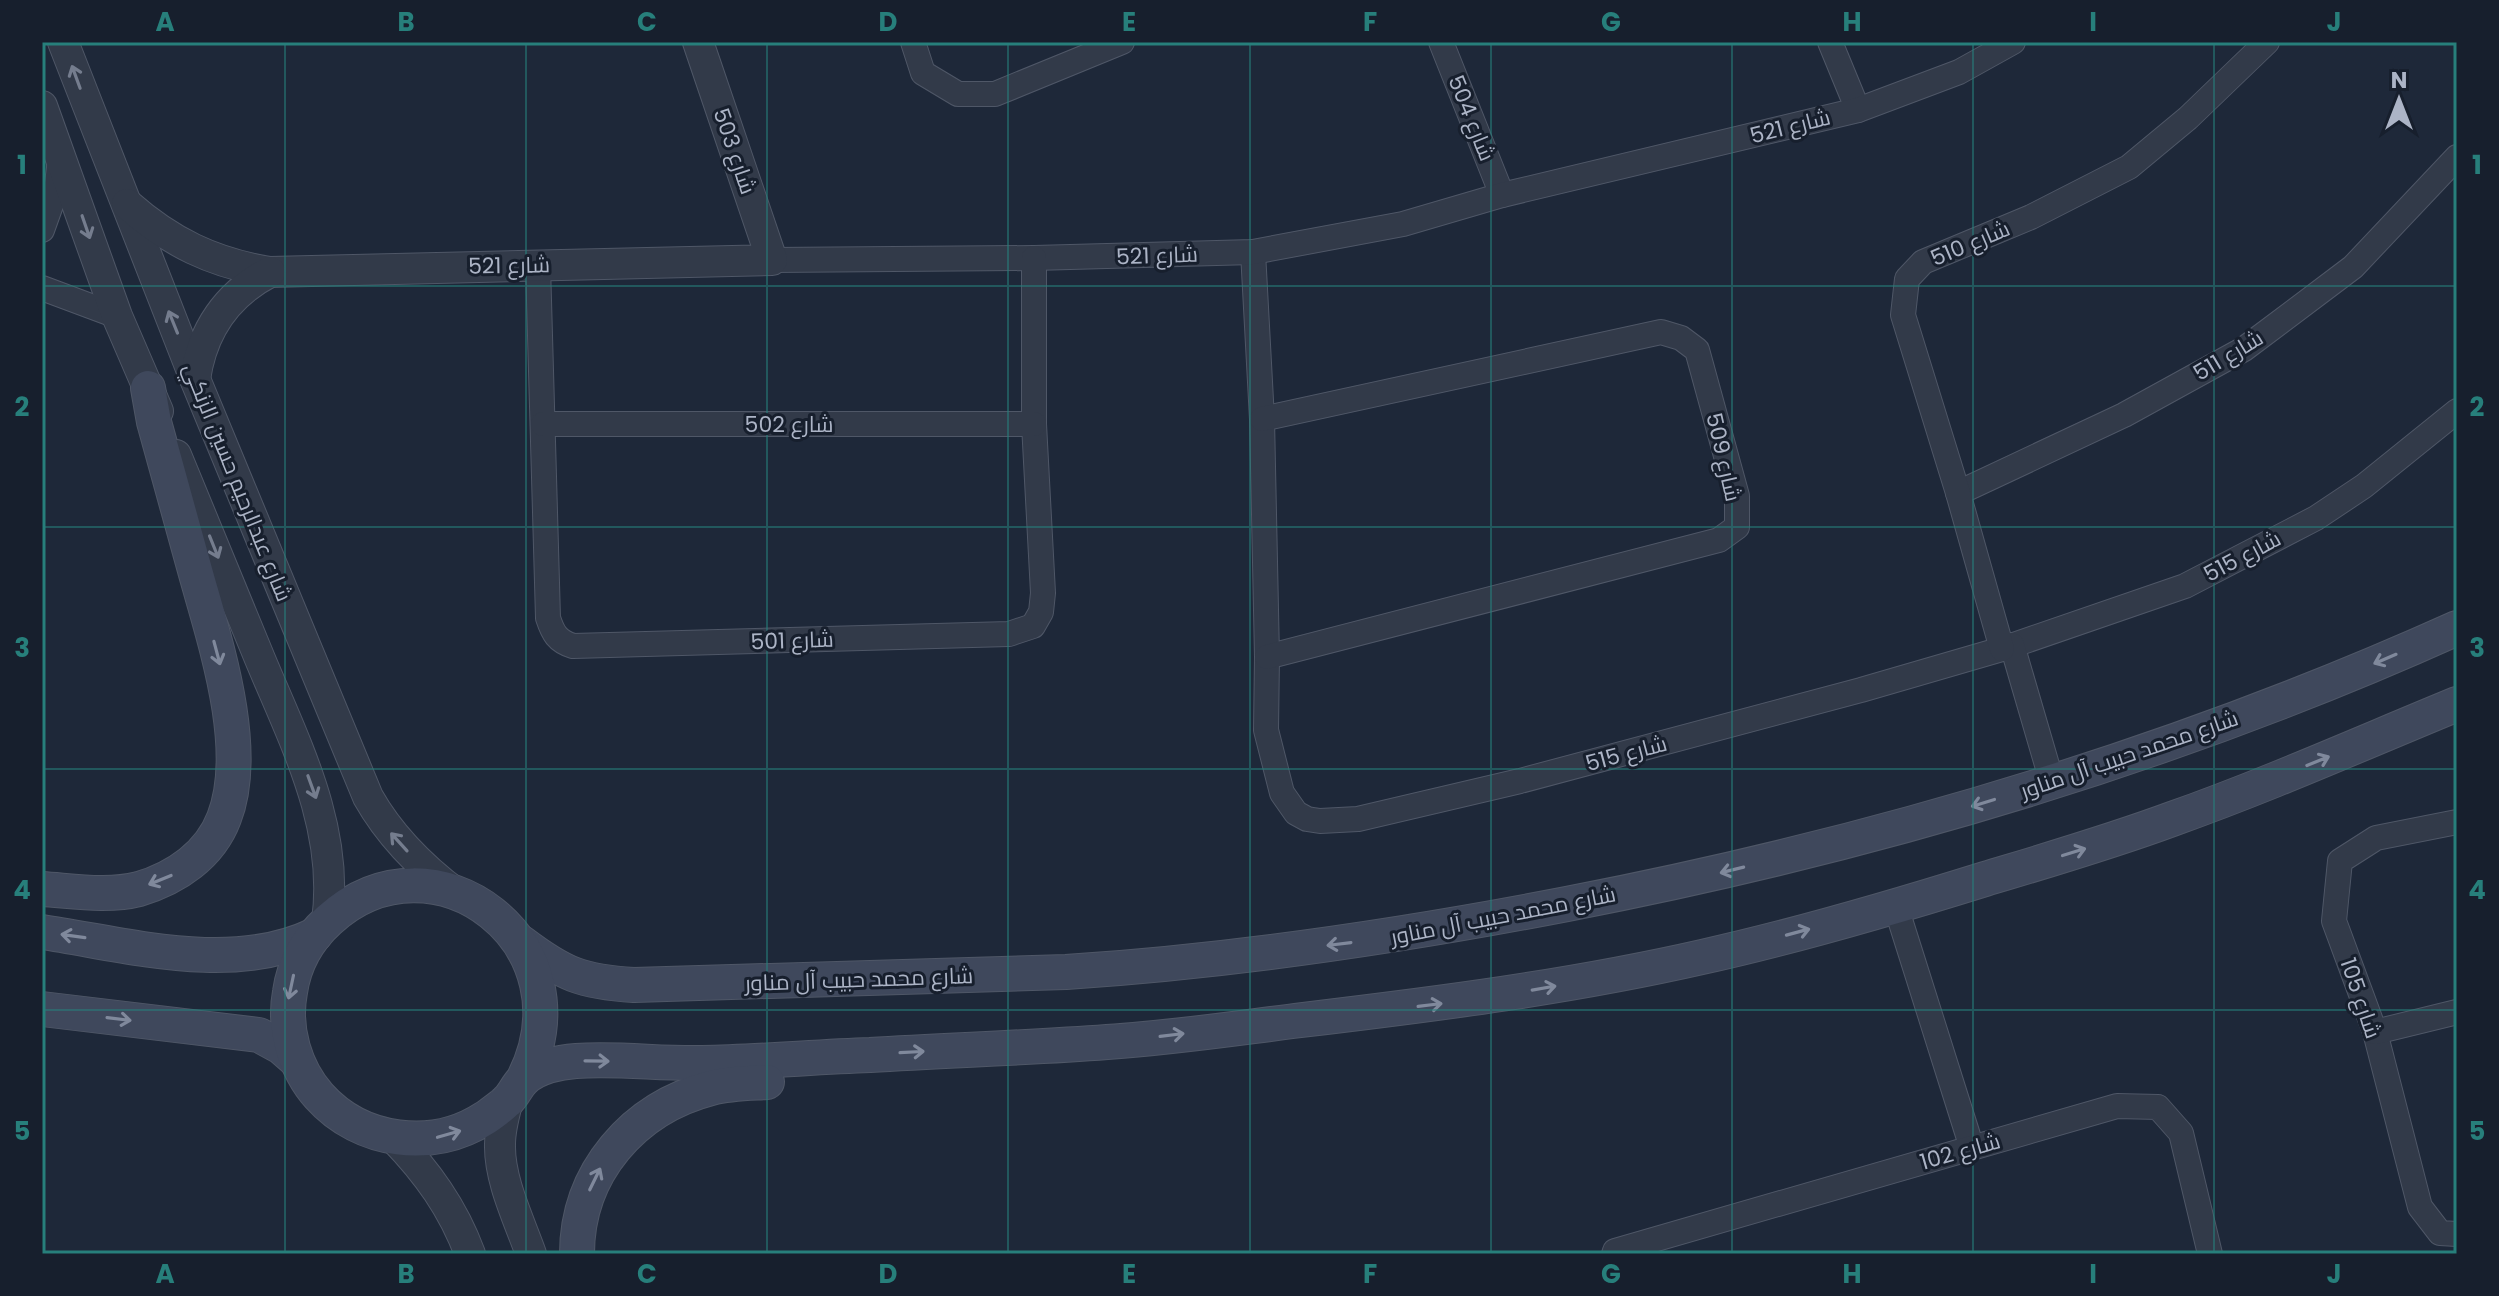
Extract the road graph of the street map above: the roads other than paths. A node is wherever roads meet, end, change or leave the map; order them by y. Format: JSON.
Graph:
{"nodes":[{"id":1,"x":63,"y":42,"type":"edge"},
{"id":2,"x":698,"y":42,"type":"edge"},
{"id":3,"x":913,"y":42,"type":"edge"},
{"id":4,"x":1122,"y":42,"type":"edge"},
{"id":5,"x":1441,"y":42,"type":"edge"},
{"id":6,"x":1830,"y":42,"type":"edge"},
{"id":7,"x":2013,"y":42,"type":"edge"},
{"id":8,"x":2267,"y":42,"type":"edge"},
{"id":9,"x":42,"y":106,"type":"edge"},
{"id":10,"x":1858,"y":110,"type":"junction"},
{"id":11,"x":60,"y":154,"type":"junction"},
{"id":12,"x":2457,"y":157,"type":"edge"},
{"id":13,"x":1502,"y":195,"type":"junction"},
{"id":14,"x":125,"y":202,"type":"junction"},
{"id":15,"x":42,"y":230,"type":"edge"},
{"id":16,"x":1253,"y":252,"type":"junction"},
{"id":17,"x":1034,"y":258,"type":"junction"},
{"id":18,"x":772,"y":260,"type":"junction"},
{"id":19,"x":538,"y":265,"type":"junction"},
{"id":20,"x":270,"y":272,"type":"junction"},
{"id":21,"x":42,"y":288,"type":"edge"},
{"id":22,"x":117,"y":316,"type":"junction"},
{"id":23,"x":195,"y":379,"type":"junction"},
{"id":24,"x":148,"y":388,"type":"junction"},
{"id":25,"x":2457,"y":411,"type":"edge"},
{"id":26,"x":1262,"y":419,"type":"junction"},
{"id":27,"x":543,"y":424,"type":"junction"},
{"id":28,"x":1034,"y":424,"type":"junction"},
{"id":29,"x":1958,"y":493,"type":"junction"},
{"id":30,"x":2457,"y":628,"type":"edge"},
{"id":31,"x":2007,"y":647,"type":"junction"},
{"id":32,"x":1267,"y":657,"type":"junction"},
{"id":33,"x":2457,"y":704,"type":"edge"},
{"id":34,"x":2052,"y":782,"type":"junction"},
{"id":35,"x":2457,"y":822,"type":"edge"},
{"id":36,"x":42,"y":889,"type":"edge"},
{"id":37,"x":457,"y":894,"type":"junction"},
{"id":38,"x":1896,"y":907,"type":"junction"},
{"id":39,"x":321,"y":928,"type":"junction"},
{"id":40,"x":42,"y":932,"type":"edge"},
{"id":41,"x":519,"y":941,"type":"junction"},
{"id":42,"x":42,"y":1009,"type":"edge"},
{"id":43,"x":2457,"y":1012,"type":"edge"},
{"id":44,"x":2375,"y":1032,"type":"junction"},
{"id":45,"x":861,"y":1055,"type":"junction"},
{"id":46,"x":297,"y":1061,"type":"junction"},
{"id":47,"x":516,"y":1090,"type":"junction"},
{"id":48,"x":393,"y":1137,"type":"junction"},
{"id":49,"x":1972,"y":1148,"type":"junction"},
{"id":50,"x":2457,"y":1234,"type":"edge"},
{"id":51,"x":470,"y":1254,"type":"edge"},
{"id":52,"x":531,"y":1254,"type":"edge"},
{"id":53,"x":577,"y":1254,"type":"edge"},
{"id":54,"x":1614,"y":1254,"type":"edge"},
{"id":55,"x":2210,"y":1254,"type":"edge"}],
"edges":[{"from":14,"to":1,"type":"street","name":"شارع عبدالرحيم حسين الزنكي","one_way":true},
{"from":2,"to":18,"type":"street","name":"شارع 503"},
{"from":3,"to":4,"type":"street"},
{"from":5,"to":13,"type":"street","name":"شارع 504"},
{"from":6,"to":10,"type":"street"},
{"from":7,"to":10,"type":"street","name":"شارع 521"},
{"from":8,"to":29,"type":"street","name":"شارع 510"},
{"from":9,"to":11,"type":"street"},
{"from":10,"to":13,"type":"street","name":"شارع 521"},
{"from":11,"to":15,"type":"street"},
{"from":11,"to":22,"type":"street","one_way":true},
{"from":12,"to":29,"type":"street","name":"شارع 511"},
{"from":13,"to":16,"type":"street","name":"شارع 521"},
{"from":14,"to":20,"type":"street","name":"شارع 521"},
{"from":23,"to":14,"type":"street","name":"شارع عبدالرحيم حسين الزنكي","one_way":true},
{"from":16,"to":17,"type":"street","name":"شارع 521"},
{"from":16,"to":26,"type":"street","name":"شارع 515"},
{"from":17,"to":18,"type":"street","name":"شارع 521"},
{"from":17,"to":28,"type":"street","name":"شارع 501"},
{"from":18,"to":19,"type":"street","name":"شارع 521"},
{"from":19,"to":20,"type":"street","name":"شارع 521"},
{"from":19,"to":27,"type":"street","name":"شارع 501"},
{"from":20,"to":23,"type":"street"},
{"from":21,"to":22,"type":"street"},
{"from":22,"to":24,"type":"street"},
{"from":37,"to":23,"type":"street","name":"شارع عبدالرحيم حسين الزنكي","one_way":true},
{"from":24,"to":36,"type":"main road","one_way":true},
{"from":24,"to":39,"type":"street","one_way":true},
{"from":25,"to":31,"type":"street","name":"شارع 515"},
{"from":26,"to":32,"type":"street","name":"شارع 515"},
{"from":26,"to":32,"type":"street","name":"شارع 509"},
{"from":27,"to":28,"type":"street","name":"شارع 502"},
{"from":27,"to":28,"type":"street","name":"شارع 501"},
{"from":29,"to":31,"type":"street","name":"شارع 510"},
{"from":30,"to":34,"type":"main road","name":"شارع محمد حبيب آل مناور","one_way":true},
{"from":31,"to":32,"type":"street","name":"شارع 515"},
{"from":31,"to":34,"type":"street","name":"شارع 510"},
{"from":38,"to":33,"type":"main road","one_way":true},
{"from":34,"to":41,"type":"main road","name":"شارع محمد حبيب آل مناور","one_way":true},
{"from":35,"to":44,"type":"street","name":"شارع 105"},
{"from":37,"to":39,"type":"main road"},
{"from":37,"to":41,"type":"main road"},
{"from":45,"to":38,"type":"main road","one_way":true},
{"from":38,"to":49,"type":"street"},
{"from":39,"to":40,"type":"main road","one_way":true},
{"from":39,"to":46,"type":"main road","one_way":true},
{"from":41,"to":47,"type":"main road"},
{"from":42,"to":46,"type":"main road","one_way":true},
{"from":43,"to":44,"type":"street"},
{"from":44,"to":50,"type":"street","name":"شارع 105"},
{"from":47,"to":45,"type":"main road","one_way":true},
{"from":53,"to":45,"type":"main road","one_way":true},
{"from":46,"to":48,"type":"main road"},
{"from":48,"to":47,"type":"main road","one_way":true},
{"from":47,"to":52,"type":"street"},
{"from":48,"to":51,"type":"street"},
{"from":49,"to":54,"type":"street","name":"شارع 102"},
{"from":49,"to":55,"type":"street","name":"شارع 102"}]}
